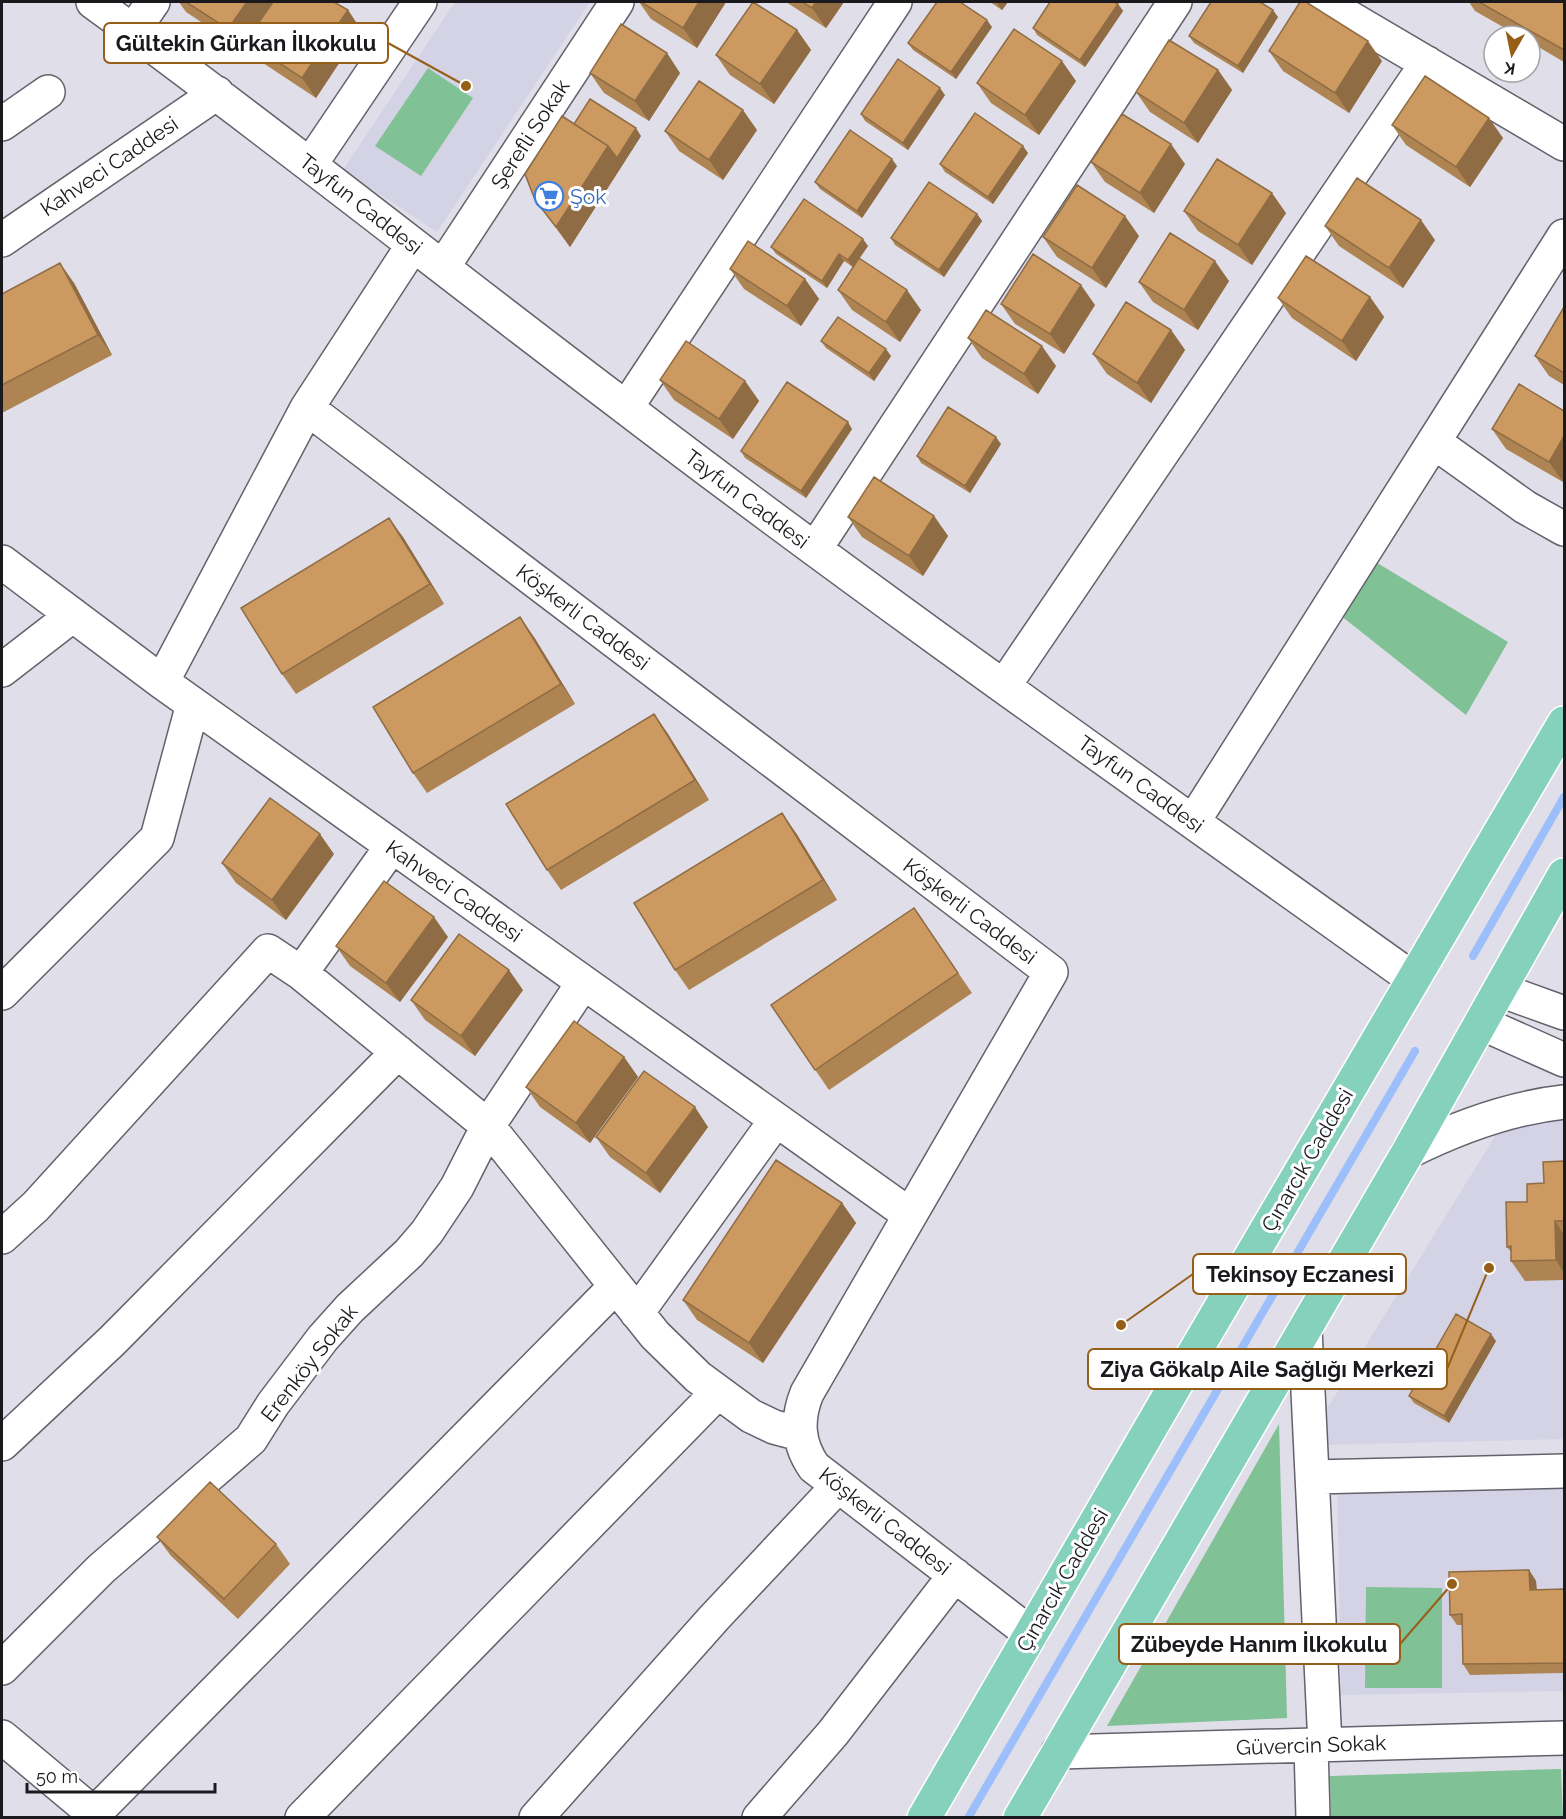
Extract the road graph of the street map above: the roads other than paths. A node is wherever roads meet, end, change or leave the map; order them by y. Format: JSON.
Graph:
{"nodes":[{"id":1,"x":93,"y":2,"type":"edge"},
{"id":2,"x":153,"y":2,"type":"edge"},
{"id":3,"x":420,"y":2,"type":"edge"},
{"id":4,"x":617,"y":2,"type":"edge"},
{"id":5,"x":895,"y":2,"type":"edge"},
{"id":6,"x":1175,"y":2,"type":"edge"},
{"id":7,"x":1323,"y":2,"type":"edge"},
{"id":8,"x":133,"y":31,"type":"junction"},
{"id":9,"x":1427,"y":63,"type":"junction"},
{"id":10,"x":48,"y":92,"type":"dead end"},
{"id":11,"x":217,"y":93,"type":"junction"},
{"id":12,"x":2,"y":124,"type":"edge"},
{"id":13,"x":1564,"y":144,"type":"edge"},
{"id":14,"x":310,"y":165,"type":"junction"},
{"id":15,"x":1564,"y":236,"type":"edge"},
{"id":16,"x":2,"y":240,"type":"edge"},
{"id":17,"x":413,"y":245,"type":"junction"},
{"id":18,"x":443,"y":267,"type":"junction"},
{"id":19,"x":307,"y":408,"type":"junction"},
{"id":20,"x":626,"y":408,"type":"junction"},
{"id":21,"x":1434,"y":442,"type":"junction"},
{"id":22,"x":1564,"y":529,"type":"edge"},
{"id":23,"x":815,"y":549,"type":"junction"},
{"id":24,"x":2,"y":562,"type":"edge"},
{"id":25,"x":73,"y":615,"type":"junction"},
{"id":26,"x":2,"y":670,"type":"edge"},
{"id":27,"x":162,"y":682,"type":"junction"},
{"id":28,"x":1004,"y":686,"type":"junction"},
{"id":29,"x":193,"y":704,"type":"junction"},
{"id":30,"x":1564,"y":723,"type":"edge"},
{"id":31,"x":1193,"y":822,"type":"junction"},
{"id":32,"x":392,"y":846,"type":"junction"},
{"id":33,"x":1564,"y":875,"type":"edge"},
{"id":34,"x":301,"y":973,"type":"junction"},
{"id":35,"x":1413,"y":979,"type":"junction"},
{"id":36,"x":583,"y":982,"type":"junction"},
{"id":37,"x":1500,"y":990,"type":"junction"},
{"id":38,"x":2,"y":993,"type":"edge"},
{"id":39,"x":1564,"y":1013,"type":"edge"},
{"id":40,"x":1481,"y":1023,"type":"junction"},
{"id":41,"x":398,"y":1052,"type":"junction"},
{"id":42,"x":1564,"y":1060,"type":"edge"},
{"id":43,"x":1564,"y":1101,"type":"edge"},
{"id":44,"x":776,"y":1120,"type":"junction"},
{"id":45,"x":488,"y":1126,"type":"junction"},
{"id":46,"x":1408,"y":1152,"type":"junction"},
{"id":47,"x":910,"y":1215,"type":"junction"},
{"id":48,"x":2,"y":1236,"type":"edge"},
{"id":49,"x":616,"y":1286,"type":"junction"},
{"id":50,"x":637,"y":1313,"type":"junction"},
{"id":51,"x":1305,"y":1329,"type":"junction"},
{"id":52,"x":717,"y":1393,"type":"junction"},
{"id":53,"x":800,"y":1434,"type":"junction"},
{"id":54,"x":2,"y":1444,"type":"edge"},
{"id":55,"x":1564,"y":1471,"type":"edge"},
{"id":56,"x":1312,"y":1477,"type":"junction"},
{"id":57,"x":838,"y":1486,"type":"junction"},
{"id":58,"x":955,"y":1575,"type":"junction"},
{"id":59,"x":1031,"y":1634,"type":"junction"},
{"id":60,"x":2,"y":1668,"type":"edge"},
{"id":61,"x":1564,"y":1738,"type":"edge"},
{"id":62,"x":1318,"y":1745,"type":"junction"},
{"id":63,"x":7,"y":1751,"type":"edge"},
{"id":64,"x":1058,"y":1752,"type":"junction"},
{"id":65,"x":96,"y":1816,"type":"edge"},
{"id":66,"x":302,"y":1818,"type":"edge"},
{"id":67,"x":536,"y":1818,"type":"edge"},
{"id":68,"x":759,"y":1818,"type":"edge"},
{"id":69,"x":924,"y":1818,"type":"edge"},
{"id":70,"x":1020,"y":1818,"type":"edge"},
{"id":71,"x":1313,"y":1818,"type":"edge"}],
"edges":[{"from":1,"to":8,"type":"street","name":"Tayfun Caddesi"},
{"from":2,"to":8,"type":"street"},
{"from":3,"to":14,"type":"street"},
{"from":4,"to":18,"type":"street","name":"Şerefli Sokak"},
{"from":5,"to":20,"type":"street"},
{"from":6,"to":23,"type":"street"},
{"from":7,"to":9,"type":"street"},
{"from":8,"to":11,"type":"street","name":"Tayfun Caddesi"},
{"from":9,"to":13,"type":"street"},
{"from":9,"to":28,"type":"street"},
{"from":10,"to":12,"type":"street"},
{"from":11,"to":14,"type":"street","name":"Tayfun Caddesi"},
{"from":11,"to":16,"type":"street","name":"Kahveci Caddesi"},
{"from":14,"to":17,"type":"street","name":"Tayfun Caddesi"},
{"from":15,"to":21,"type":"street"},
{"from":17,"to":18,"type":"street","name":"Tayfun Caddesi"},
{"from":17,"to":19,"type":"street"},
{"from":18,"to":20,"type":"street","name":"Tayfun Caddesi"},
{"from":19,"to":27,"type":"street"},
{"from":19,"to":47,"type":"street","name":"Köşkerli Caddesi"},
{"from":20,"to":23,"type":"street","name":"Tayfun Caddesi"},
{"from":21,"to":22,"type":"street"},
{"from":21,"to":31,"type":"street"},
{"from":23,"to":28,"type":"street","name":"Tayfun Caddesi"},
{"from":24,"to":25,"type":"street","name":"Kahveci Caddesi"},
{"from":25,"to":26,"type":"street"},
{"from":25,"to":27,"type":"street","name":"Kahveci Caddesi"},
{"from":27,"to":29,"type":"street","name":"Kahveci Caddesi"},
{"from":28,"to":31,"type":"street","name":"Tayfun Caddesi"},
{"from":29,"to":32,"type":"street","name":"Kahveci Caddesi"},
{"from":29,"to":38,"type":"street"},
{"from":30,"to":35,"type":"main road","name":"Çınarcık Caddesi"},
{"from":31,"to":35,"type":"street","name":"Tayfun Caddesi"},
{"from":32,"to":34,"type":"street"},
{"from":32,"to":36,"type":"street","name":"Kahveci Caddesi"},
{"from":33,"to":37,"type":"main road"},
{"from":34,"to":41,"type":"street"},
{"from":34,"to":48,"type":"street"},
{"from":35,"to":59,"type":"main road","name":"Çınarcık Caddesi"},
{"from":36,"to":44,"type":"street","name":"Kahveci Caddesi"},
{"from":36,"to":45,"type":"street","name":"Erenköy Sokak"},
{"from":37,"to":39,"type":"street"},
{"from":37,"to":40,"type":"main road"},
{"from":40,"to":42,"type":"street"},
{"from":40,"to":46,"type":"main road"},
{"from":41,"to":45,"type":"street"},
{"from":41,"to":54,"type":"street"},
{"from":43,"to":46,"type":"street"},
{"from":44,"to":47,"type":"street","name":"Kahveci Caddesi"},
{"from":44,"to":50,"type":"street"},
{"from":45,"to":49,"type":"street"},
{"from":45,"to":60,"type":"street","name":"Erenköy Sokak"},
{"from":46,"to":51,"type":"main road"},
{"from":47,"to":53,"type":"street","name":"Köşkerli Caddesi"},
{"from":49,"to":50,"type":"street"},
{"from":49,"to":65,"type":"street"},
{"from":50,"to":52,"type":"street"},
{"from":51,"to":56,"type":"street"},
{"from":51,"to":64,"type":"main road"},
{"from":52,"to":53,"type":"street"},
{"from":52,"to":66,"type":"street"},
{"from":53,"to":57,"type":"street","name":"Köşkerli Caddesi"},
{"from":55,"to":56,"type":"street"},
{"from":56,"to":62,"type":"street"},
{"from":57,"to":58,"type":"street","name":"Köşkerli Caddesi"},
{"from":57,"to":67,"type":"street"},
{"from":58,"to":59,"type":"street","name":"Köşkerli Caddesi"},
{"from":58,"to":68,"type":"street"},
{"from":59,"to":69,"type":"main road","name":"Çınarcık Caddesi"},
{"from":61,"to":62,"type":"street","name":"Güvercin Sokak"},
{"from":62,"to":64,"type":"street","name":"Güvercin Sokak"},
{"from":62,"to":71,"type":"street"},
{"from":63,"to":65,"type":"street"},
{"from":64,"to":70,"type":"main road"}]}
